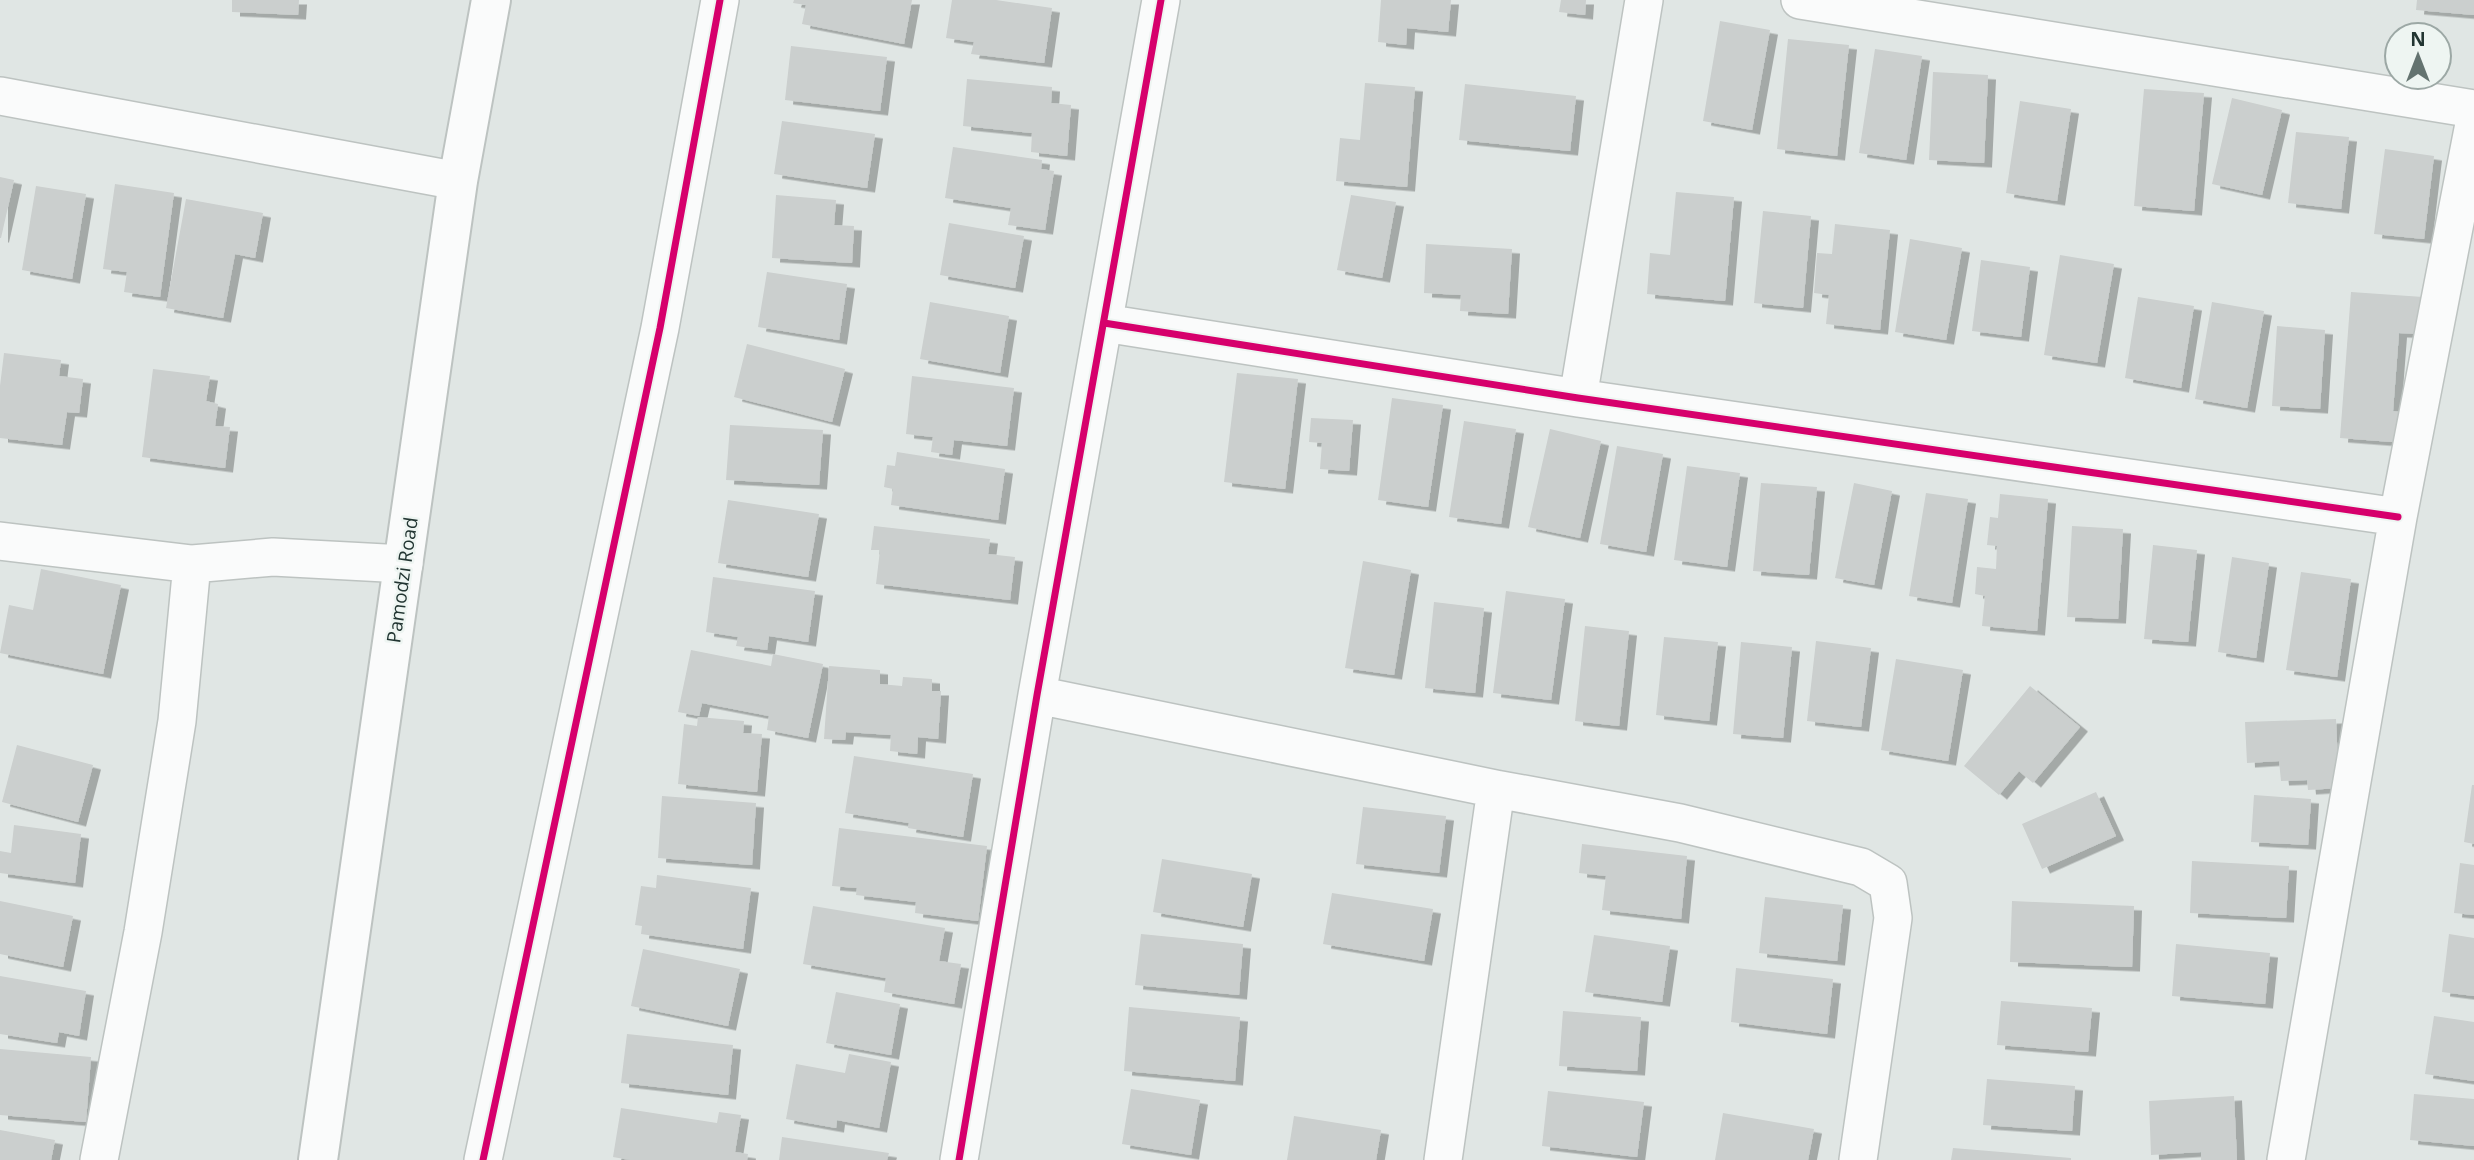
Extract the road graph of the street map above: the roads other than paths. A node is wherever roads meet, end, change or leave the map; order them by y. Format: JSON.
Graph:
{"nodes":[{"id":1,"x":491,"y":0,"type":"edge"},
{"id":2,"x":720,"y":0,"type":"edge"},
{"id":3,"x":1161,"y":0,"type":"edge"},
{"id":4,"x":1644,"y":0,"type":"edge"},
{"id":5,"x":1800,"y":0,"type":"edge"},
{"id":6,"x":0,"y":96,"type":"edge"},
{"id":7,"x":2474,"y":109,"type":"edge"},
{"id":8,"x":2474,"y":124,"type":"edge"},
{"id":9,"x":458,"y":181,"type":"junction"},
{"id":10,"x":1104,"y":323,"type":"junction"},
{"id":11,"x":1578,"y":398,"type":"junction"},
{"id":12,"x":2398,"y":517,"type":"junction"},
{"id":13,"x":0,"y":541,"type":"edge"},
{"id":14,"x":192,"y":564,"type":"junction"},
{"id":15,"x":404,"y":564,"type":"junction"},
{"id":16,"x":1037,"y":695,"type":"junction"},
{"id":17,"x":1496,"y":789,"type":"junction"},
{"id":18,"x":99,"y":1160,"type":"edge"},
{"id":19,"x":318,"y":1160,"type":"edge"},
{"id":20,"x":483,"y":1160,"type":"edge"},
{"id":21,"x":959,"y":1160,"type":"edge"},
{"id":22,"x":1443,"y":1160,"type":"edge"},
{"id":23,"x":1858,"y":1160,"type":"edge"},
{"id":24,"x":2286,"y":1160,"type":"edge"}],
"edges":[{"from":1,"to":9,"type":"street","name":"Pamodzi Road"},
{"from":2,"to":20,"type":"street"},
{"from":3,"to":10,"type":"street"},
{"from":4,"to":11,"type":"street"},
{"from":5,"to":7,"type":"street"},
{"from":6,"to":9,"type":"street"},
{"from":8,"to":12,"type":"street"},
{"from":9,"to":15,"type":"street","name":"Pamodzi Road"},
{"from":10,"to":11,"type":"street"},
{"from":10,"to":16,"type":"street"},
{"from":11,"to":12,"type":"street"},
{"from":12,"to":24,"type":"street"},
{"from":13,"to":14,"type":"street"},
{"from":14,"to":15,"type":"street"},
{"from":14,"to":18,"type":"street"},
{"from":15,"to":19,"type":"street","name":"Pamodzi Road"},
{"from":16,"to":17,"type":"street"},
{"from":16,"to":21,"type":"street"},
{"from":17,"to":22,"type":"street"},
{"from":17,"to":23,"type":"street"}]}
